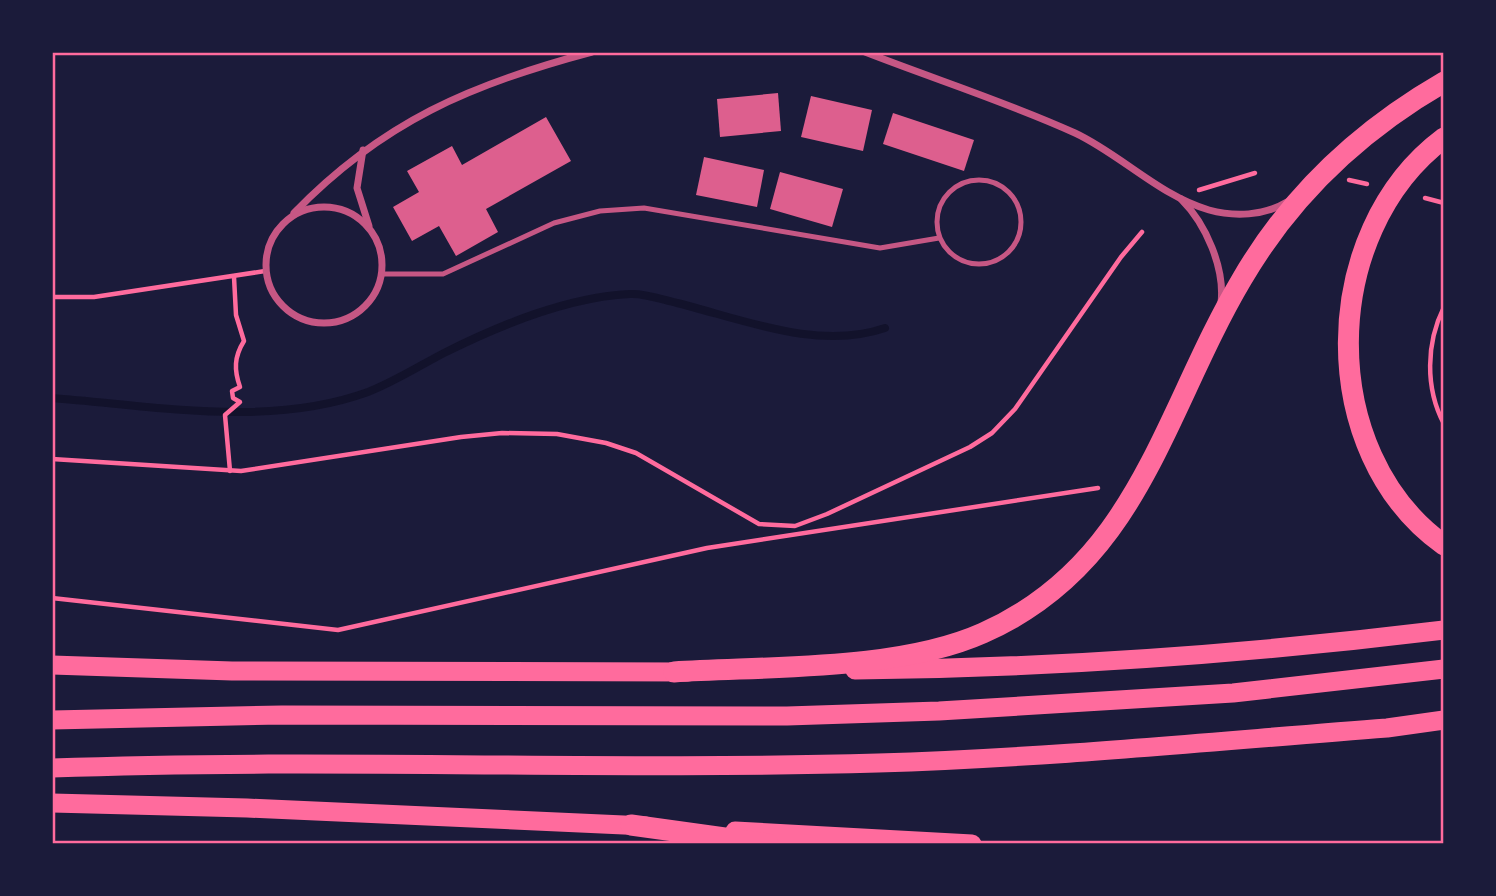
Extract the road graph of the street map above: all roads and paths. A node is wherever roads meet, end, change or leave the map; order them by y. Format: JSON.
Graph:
{"nodes":[{"id":1,"x":592,"y":52,"type":"edge"},
{"id":2,"x":865,"y":52,"type":"edge"},
{"id":3,"x":1444,"y":82,"type":"edge"},
{"id":4,"x":1444,"y":138,"type":"edge"},
{"id":5,"x":363,"y":149,"type":"junction"},
{"id":6,"x":1255,"y":173,"type":"dead end"},
{"id":7,"x":1342,"y":178,"type":"dead end"},
{"id":8,"x":1367,"y":184,"type":"dead end"},
{"id":9,"x":1308,"y":188,"type":"junction"},
{"id":10,"x":1192,"y":193,"type":"dead end"},
{"id":11,"x":1175,"y":194,"type":"junction"},
{"id":12,"x":1425,"y":198,"type":"dead end"},
{"id":13,"x":1444,"y":203,"type":"edge"},
{"id":14,"x":286,"y":221,"type":"junction"},
{"id":15,"x":370,"y":228,"type":"junction"},
{"id":16,"x":1142,"y":232,"type":"dead end"},
{"id":17,"x":939,"y":238,"type":"junction"},
{"id":18,"x":265,"y":271,"type":"junction"},
{"id":19,"x":383,"y":274,"type":"junction"},
{"id":20,"x":233,"y":277,"type":"junction"},
{"id":21,"x":52,"y":297,"type":"edge"},
{"id":22,"x":1444,"y":307,"type":"edge"},
{"id":23,"x":1218,"y":322,"type":"junction"},
{"id":24,"x":1444,"y":424,"type":"edge"},
{"id":25,"x":52,"y":459,"type":"edge"},
{"id":26,"x":230,"y":471,"type":"junction"},
{"id":27,"x":1098,"y":488,"type":"dead end"},
{"id":28,"x":1444,"y":545,"type":"edge"},
{"id":29,"x":52,"y":597,"type":"edge"},
{"id":30,"x":1444,"y":630,"type":"edge"},
{"id":31,"x":52,"y":665,"type":"edge"},
{"id":32,"x":1444,"y":669,"type":"edge"},
{"id":33,"x":674,"y":672,"type":"junction"},
{"id":34,"x":52,"y":720,"type":"edge"},
{"id":35,"x":1444,"y":720,"type":"edge"},
{"id":36,"x":52,"y":768,"type":"edge"},
{"id":37,"x":52,"y":803,"type":"edge"},
{"id":38,"x":631,"y":825,"type":"junction"},
{"id":39,"x":768,"y":844,"type":"edge"},
{"id":40,"x":972,"y":844,"type":"edge"}],
"edges":[{"from":1,"to":5,"type":"street"},
{"from":2,"to":11,"type":"street"},
{"from":3,"to":9,"type":"highway"},
{"from":4,"to":28,"type":"highway"},
{"from":5,"to":14,"type":"street"},
{"from":5,"to":15,"type":"street"},
{"from":6,"to":10,"type":"path"},
{"from":7,"to":8,"type":"path"},
{"from":9,"to":11,"type":"street"},
{"from":9,"to":23,"type":"highway"},
{"from":11,"to":23,"type":"street"},
{"from":12,"to":13,"type":"path"},
{"from":14,"to":15,"type":"street"},
{"from":14,"to":18,"type":"street"},
{"from":15,"to":19,"type":"street"},
{"from":16,"to":26,"type":"path"},
{"from":17,"to":17,"type":"lane"},
{"from":17,"to":19,"type":"lane"},
{"from":18,"to":19,"type":"street"},
{"from":18,"to":20,"type":"path"},
{"from":20,"to":21,"type":"path"},
{"from":20,"to":26,"type":"path"},
{"from":22,"to":24,"type":"path"},
{"from":23,"to":33,"type":"highway"},
{"from":25,"to":26,"type":"path"},
{"from":27,"to":29,"type":"path"},
{"from":30,"to":33,"type":"highway"},
{"from":31,"to":33,"type":"highway"},
{"from":32,"to":34,"type":"highway"},
{"from":35,"to":36,"type":"highway"},
{"from":37,"to":38,"type":"highway"},
{"from":38,"to":39,"type":"highway"},
{"from":38,"to":40,"type":"highway"}]}
